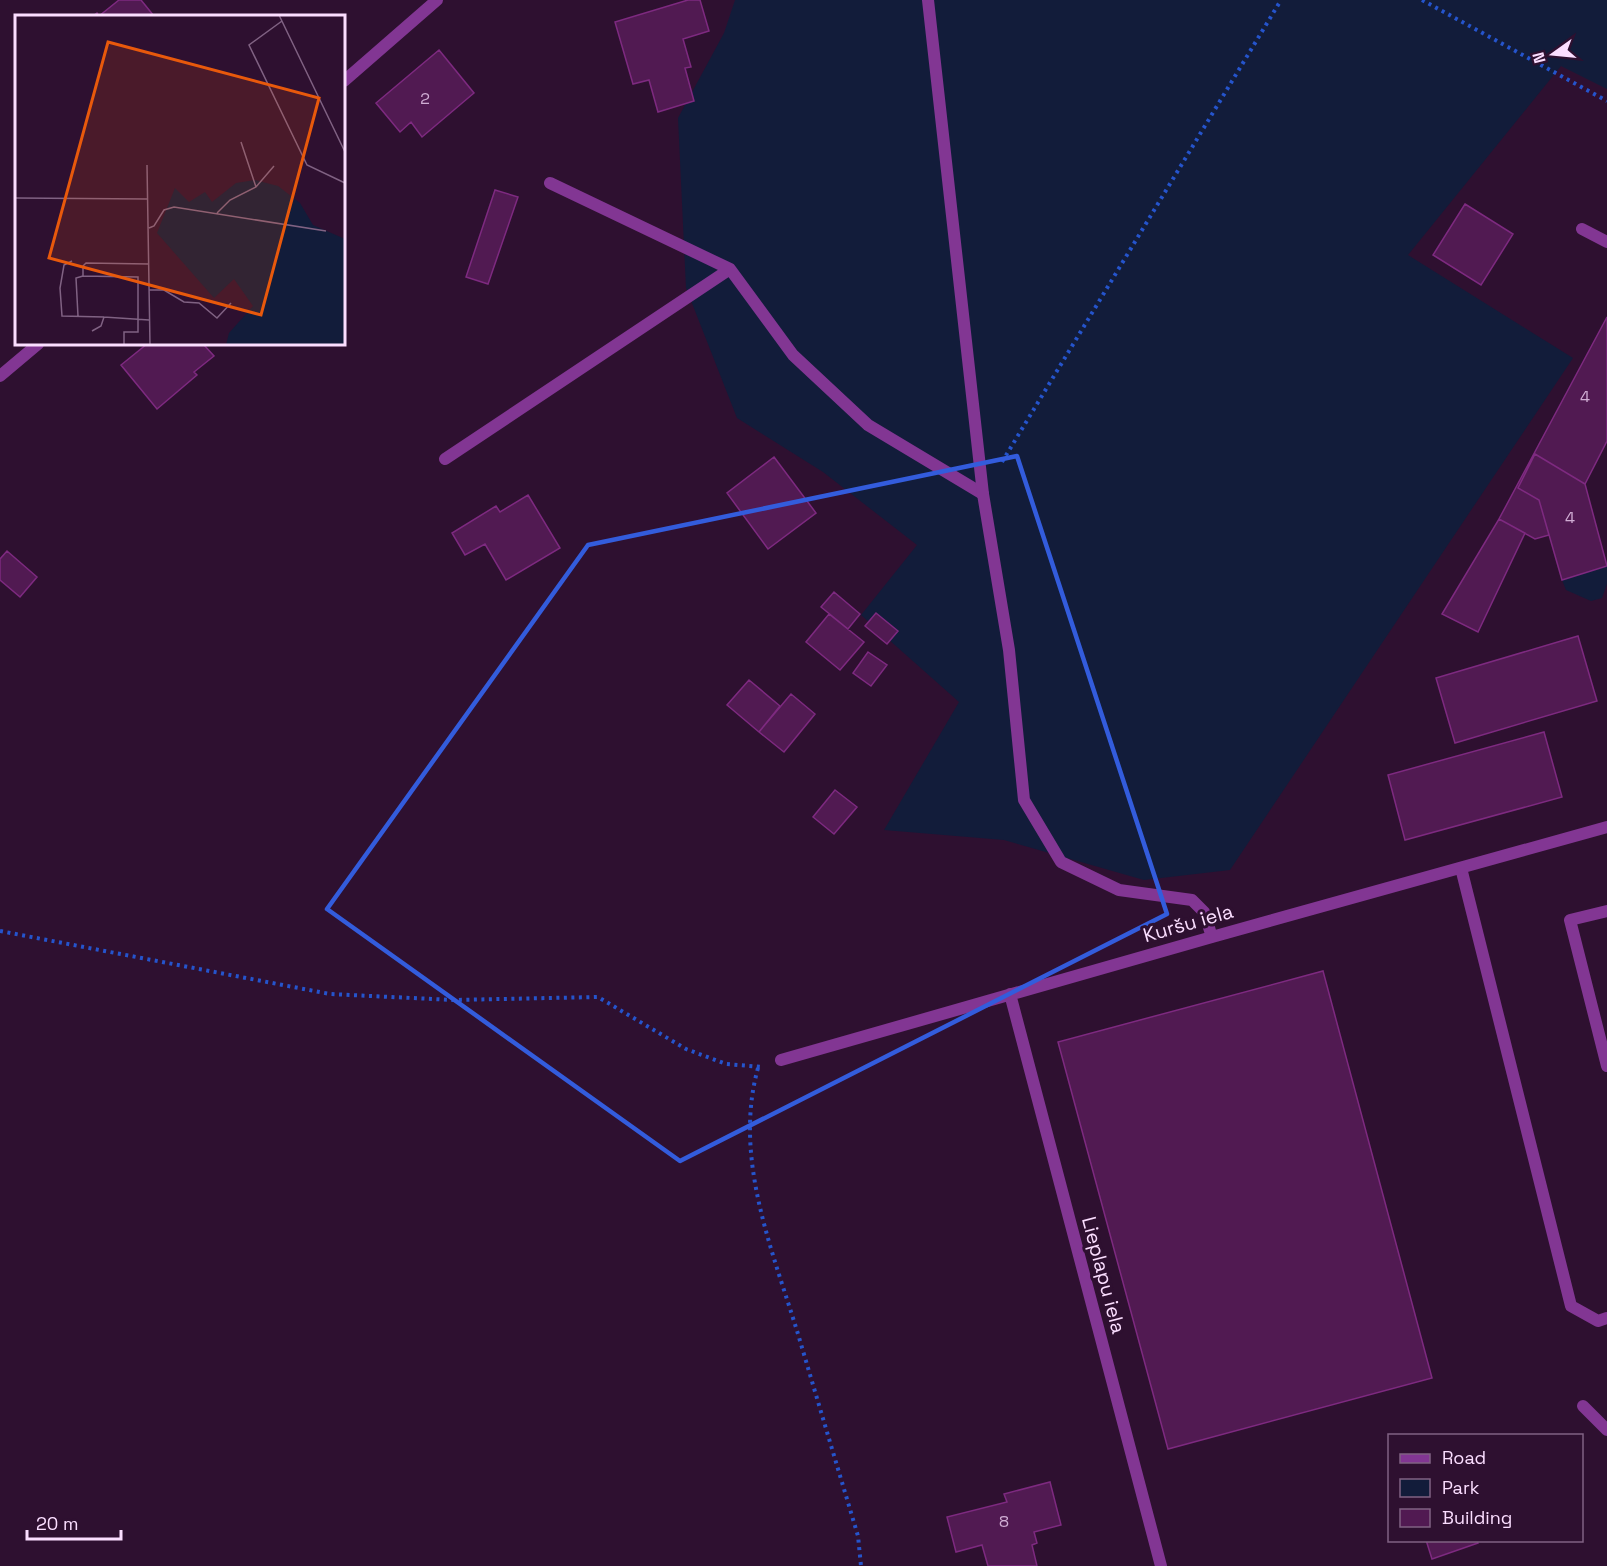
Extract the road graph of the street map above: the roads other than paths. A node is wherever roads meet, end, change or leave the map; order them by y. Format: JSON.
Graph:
{"nodes":[{"id":1,"x":437,"y":0,"type":"edge"},
{"id":2,"x":928,"y":0,"type":"edge"},
{"id":3,"x":345,"y":80,"type":"edge"},
{"id":4,"x":550,"y":183,"type":"dead end"},
{"id":5,"x":1582,"y":229,"type":"dead end"},
{"id":6,"x":1607,"y":242,"type":"edge"},
{"id":7,"x":730,"y":269,"type":"junction"},
{"id":8,"x":37,"y":345,"type":"edge"},
{"id":9,"x":0,"y":376,"type":"edge"},
{"id":10,"x":446,"y":459,"type":"dead end"},
{"id":11,"x":984,"y":494,"type":"junction"},
{"id":12,"x":1607,"y":827,"type":"edge"},
{"id":13,"x":1461,"y":868,"type":"junction"},
{"id":14,"x":1607,"y":910,"type":"edge"},
{"id":15,"x":1212,"y":937,"type":"junction"},
{"id":16,"x":1010,"y":994,"type":"junction"},
{"id":17,"x":781,"y":1060,"type":"road end"},
{"id":18,"x":1607,"y":1066,"type":"edge"},
{"id":19,"x":1607,"y":1318,"type":"edge"},
{"id":20,"x":1583,"y":1406,"type":"dead end"},
{"id":21,"x":1607,"y":1430,"type":"edge"},
{"id":22,"x":1161,"y":1566,"type":"edge"}],
"edges":[{"from":1,"to":3,"type":"street"},
{"from":2,"to":11,"type":"street"},
{"from":4,"to":7,"type":"street"},
{"from":5,"to":6,"type":"street"},
{"from":7,"to":10,"type":"street"},
{"from":7,"to":11,"type":"street"},
{"from":8,"to":9,"type":"street"},
{"from":11,"to":15,"type":"street"},
{"from":12,"to":13,"type":"street","name":"Kuršu iela"},
{"from":13,"to":15,"type":"street","name":"Kuršu iela"},
{"from":13,"to":19,"type":"street"},
{"from":14,"to":18,"type":"street"},
{"from":15,"to":16,"type":"street","name":"Kuršu iela"},
{"from":16,"to":17,"type":"street","name":"Kuršu iela"},
{"from":16,"to":22,"type":"street","name":"Lieplapu iela"},
{"from":20,"to":21,"type":"street"}]}
